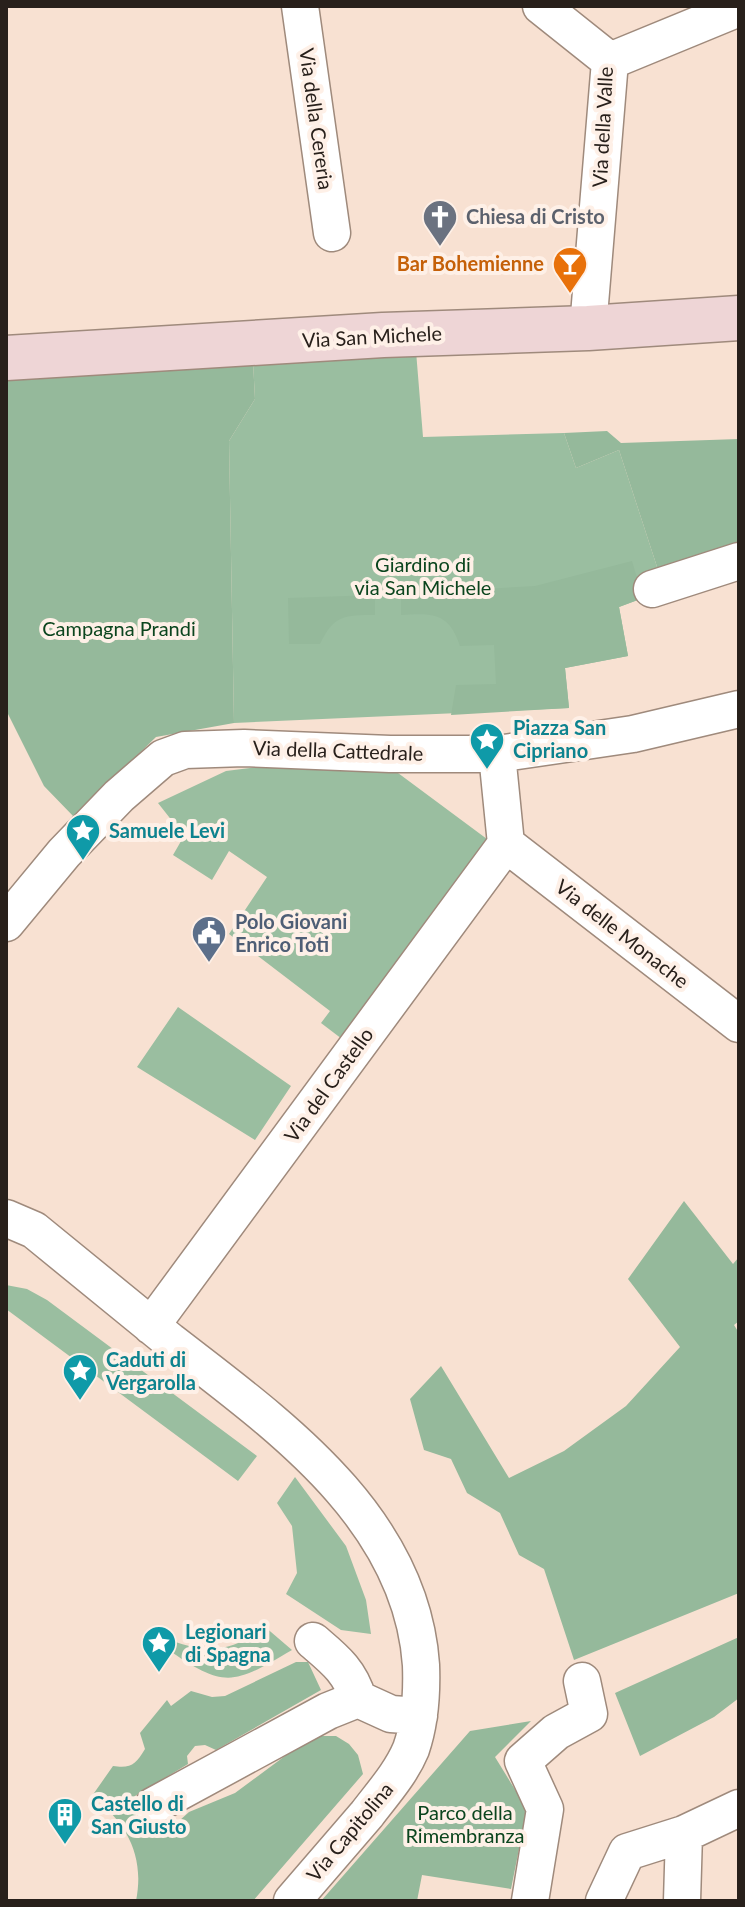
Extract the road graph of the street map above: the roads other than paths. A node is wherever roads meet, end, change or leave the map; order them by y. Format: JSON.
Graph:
{"nodes":[{"id":1,"x":300,"y":6,"type":"edge"},
{"id":2,"x":541,"y":6,"type":"edge"},
{"id":3,"x":739,"y":8,"type":"edge"},
{"id":4,"x":610,"y":61,"type":"junction"},
{"id":5,"x":332,"y":233,"type":"dead end"},
{"id":6,"x":739,"y":318,"type":"edge"},
{"id":7,"x":588,"y":328,"type":"junction"},
{"id":8,"x":6,"y":358,"type":"edge"},
{"id":9,"x":739,"y":561,"type":"edge"},
{"id":10,"x":652,"y":589,"type":"dead end"},
{"id":11,"x":739,"y":709,"type":"edge"},
{"id":12,"x":497,"y":754,"type":"junction"},
{"id":13,"x":506,"y":844,"type":"junction"},
{"id":14,"x":6,"y":923,"type":"edge"},
{"id":15,"x":739,"y":1024,"type":"edge"},
{"id":16,"x":6,"y":1218,"type":"edge"},
{"id":17,"x":151,"y":1326,"type":"junction"},
{"id":18,"x":313,"y":1641,"type":"dead end"},
{"id":19,"x":582,"y":1681,"type":"dead end"},
{"id":20,"x":358,"y":1699,"type":"junction"},
{"id":21,"x":419,"y":1716,"type":"junction"},
{"id":22,"x":153,"y":1806,"type":"dead end"},
{"id":23,"x":739,"y":1808,"type":"edge"},
{"id":24,"x":684,"y":1834,"type":"junction"},
{"id":25,"x":292,"y":1901,"type":"edge"},
{"id":26,"x":530,"y":1901,"type":"edge"},
{"id":27,"x":604,"y":1901,"type":"edge"},
{"id":28,"x":682,"y":1901,"type":"edge"}],
"edges":[{"from":1,"to":5,"type":"street","name":"Via della Cereria"},
{"from":2,"to":4,"type":"street","name":"Via della Valle"},
{"from":3,"to":4,"type":"street"},
{"from":4,"to":7,"type":"street","name":"Via della Valle"},
{"from":6,"to":7,"type":"street","name":"Via San Michele"},
{"from":7,"to":8,"type":"street","name":"Via San Michele"},
{"from":9,"to":10,"type":"street"},
{"from":11,"to":12,"type":"street","name":"Via della Cattedrale"},
{"from":12,"to":13,"type":"street"},
{"from":12,"to":14,"type":"street","name":"Via della Cattedrale"},
{"from":13,"to":15,"type":"street","name":"Via delle Monache"},
{"from":13,"to":17,"type":"street","name":"Via del Castello"},
{"from":16,"to":17,"type":"street","name":"Via Capitolina"},
{"from":17,"to":21,"type":"street","name":"Via Capitolina"},
{"from":18,"to":20,"type":"street"},
{"from":19,"to":26,"type":"street"},
{"from":20,"to":21,"type":"street"},
{"from":20,"to":22,"type":"street"},
{"from":21,"to":25,"type":"street","name":"Via Capitolina"},
{"from":23,"to":24,"type":"street"},
{"from":24,"to":27,"type":"street"},
{"from":24,"to":28,"type":"street"}]}
